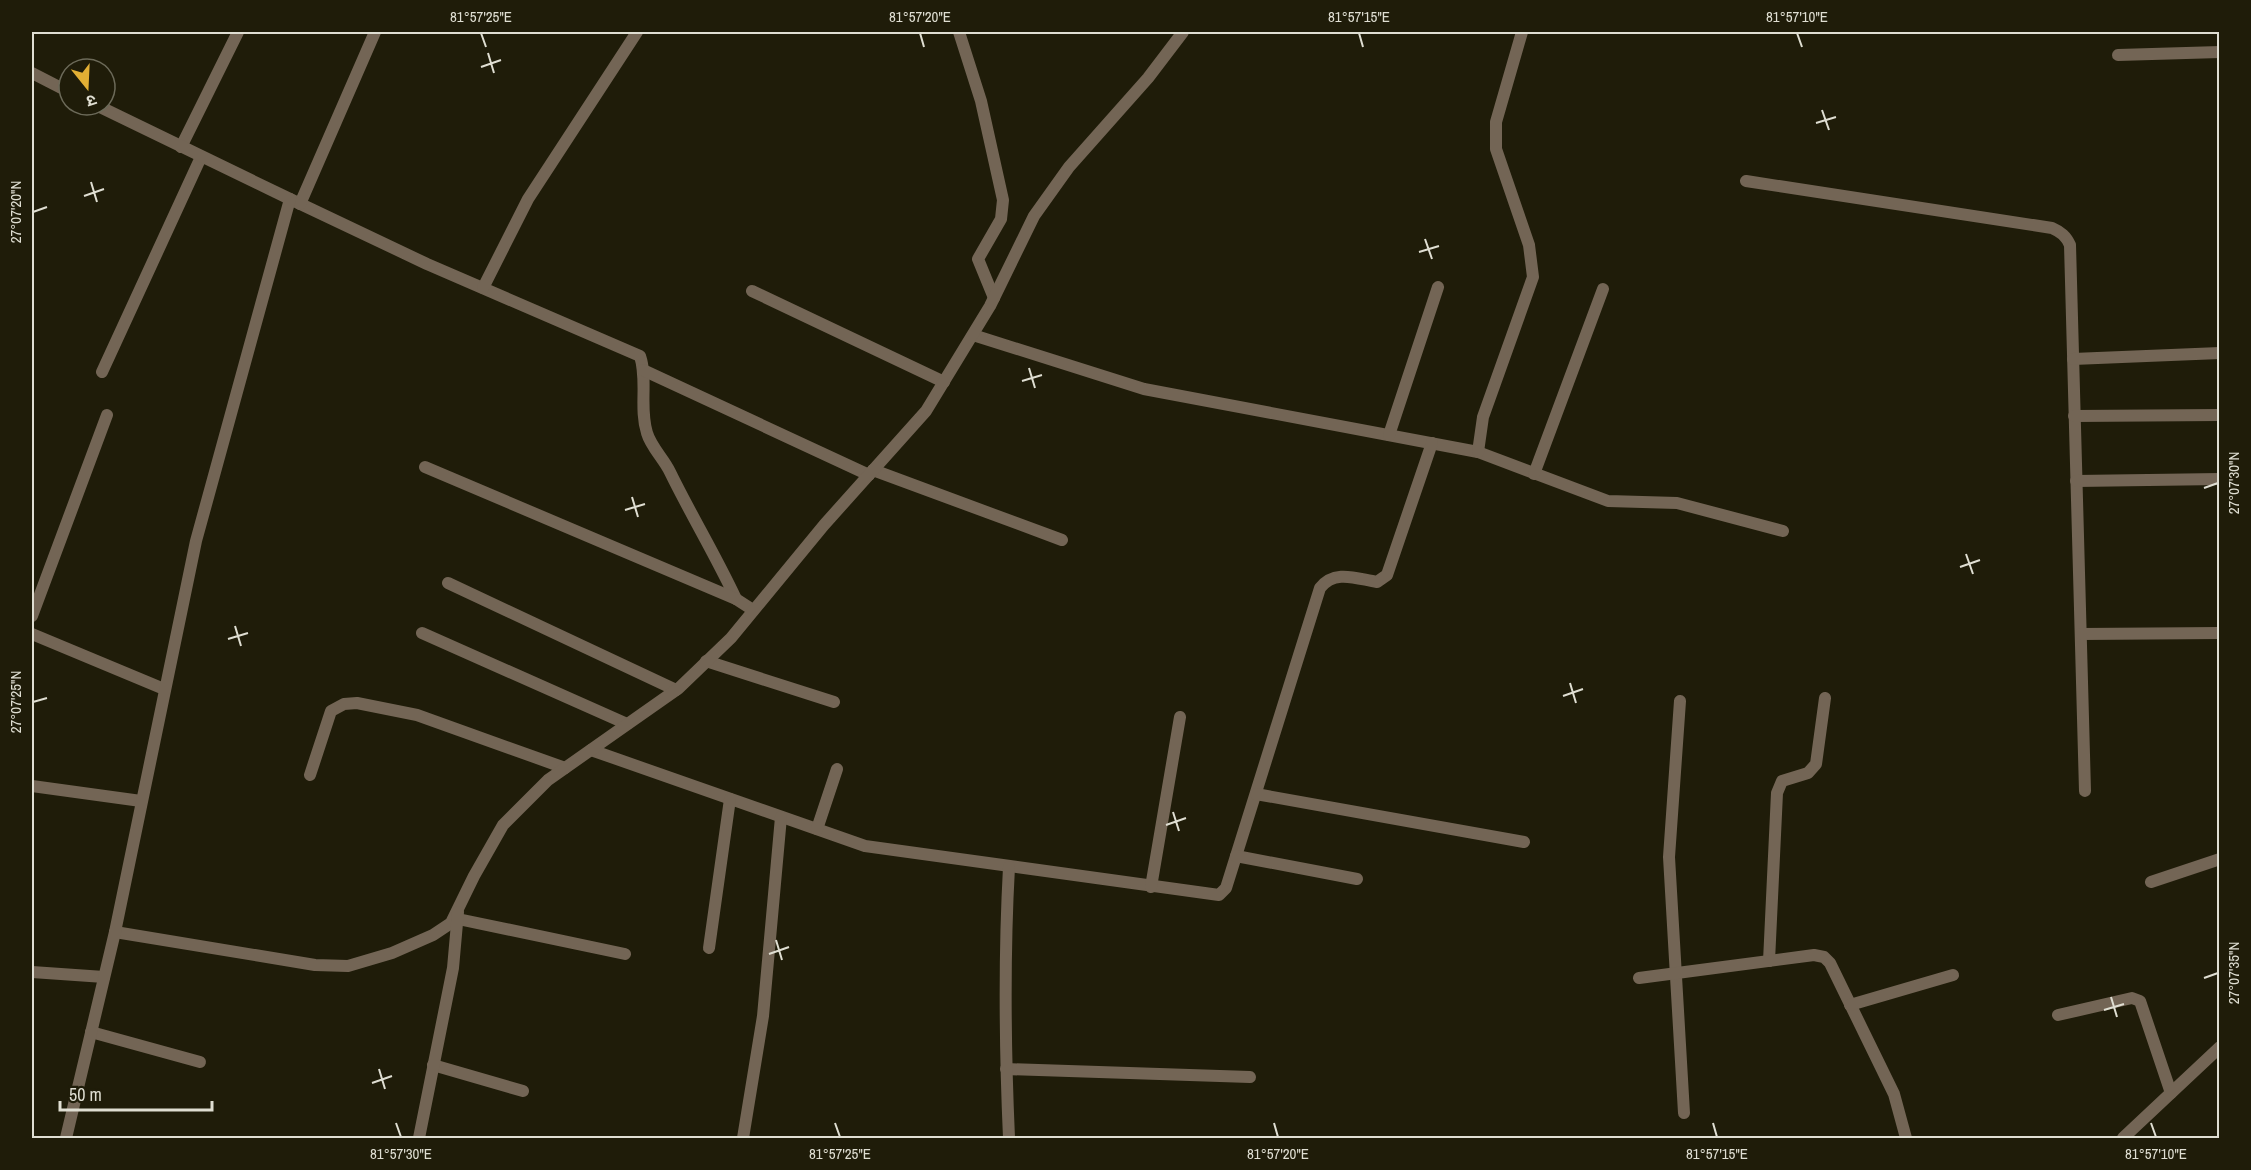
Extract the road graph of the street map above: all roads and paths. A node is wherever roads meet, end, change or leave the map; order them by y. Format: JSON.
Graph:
{"nodes":[{"id":1,"x":238,"y":32,"type":"edge"},
{"id":2,"x":375,"y":32,"type":"edge"},
{"id":3,"x":637,"y":32,"type":"edge"},
{"id":4,"x":959,"y":32,"type":"edge"},
{"id":5,"x":1183,"y":32,"type":"edge"},
{"id":6,"x":1522,"y":32,"type":"edge"},
{"id":7,"x":2220,"y":52,"type":"edge"},
{"id":8,"x":2118,"y":55,"type":"dead end"},
{"id":9,"x":32,"y":73,"type":"edge"},
{"id":10,"x":57,"y":86,"type":"edge"},
{"id":11,"x":117,"y":115,"type":"edge"},
{"id":12,"x":181,"y":147,"type":"junction"},
{"id":13,"x":201,"y":157,"type":"junction"},
{"id":14,"x":1746,"y":181,"type":"dead end"},
{"id":15,"x":295,"y":202,"type":"junction"},
{"id":16,"x":1438,"y":286,"type":"dead end"},
{"id":17,"x":483,"y":288,"type":"junction"},
{"id":18,"x":1603,"y":289,"type":"dead end"},
{"id":19,"x":752,"y":291,"type":"dead end"},
{"id":20,"x":994,"y":298,"type":"junction"},
{"id":21,"x":973,"y":335,"type":"junction"},
{"id":22,"x":2220,"y":353,"type":"edge"},
{"id":23,"x":2073,"y":359,"type":"junction"},
{"id":24,"x":643,"y":369,"type":"junction"},
{"id":25,"x":102,"y":372,"type":"dead end"},
{"id":26,"x":944,"y":382,"type":"junction"},
{"id":27,"x":107,"y":415,"type":"dead end"},
{"id":28,"x":2220,"y":415,"type":"edge"},
{"id":29,"x":2074,"y":416,"type":"junction"},
{"id":30,"x":1389,"y":435,"type":"junction"},
{"id":31,"x":1432,"y":443,"type":"junction"},
{"id":32,"x":1478,"y":452,"type":"junction"},
{"id":33,"x":424,"y":467,"type":"dead end"},
{"id":34,"x":871,"y":472,"type":"junction"},
{"id":35,"x":1534,"y":474,"type":"junction"},
{"id":36,"x":2220,"y":479,"type":"edge"},
{"id":37,"x":2076,"y":481,"type":"junction"},
{"id":38,"x":1783,"y":531,"type":"dead end"},
{"id":39,"x":1062,"y":540,"type":"dead end"},
{"id":40,"x":448,"y":583,"type":"dead end"},
{"id":41,"x":736,"y":599,"type":"junction"},
{"id":42,"x":753,"y":610,"type":"junction"},
{"id":43,"x":32,"y":616,"type":"edge"},
{"id":44,"x":422,"y":633,"type":"dead end"},
{"id":45,"x":2220,"y":633,"type":"edge"},
{"id":46,"x":32,"y":634,"type":"edge"},
{"id":47,"x":2081,"y":634,"type":"junction"},
{"id":48,"x":706,"y":661,"type":"junction"},
{"id":49,"x":164,"y":689,"type":"junction"},
{"id":50,"x":676,"y":690,"type":"junction"},
{"id":51,"x":1825,"y":698,"type":"dead end"},
{"id":52,"x":1680,"y":701,"type":"dead end"},
{"id":53,"x":834,"y":702,"type":"dead end"},
{"id":54,"x":1180,"y":717,"type":"dead end"},
{"id":55,"x":627,"y":724,"type":"junction"},
{"id":56,"x":591,"y":750,"type":"junction"},
{"id":57,"x":565,"y":768,"type":"junction"},
{"id":58,"x":837,"y":769,"type":"dead end"},
{"id":59,"x":310,"y":775,"type":"dead end"},
{"id":60,"x":32,"y":786,"type":"edge"},
{"id":61,"x":2085,"y":791,"type":"dead end"},
{"id":62,"x":1256,"y":794,"type":"junction"},
{"id":63,"x":730,"y":799,"type":"junction"},
{"id":64,"x":141,"y":801,"type":"junction"},
{"id":65,"x":780,"y":816,"type":"junction"},
{"id":66,"x":817,"y":829,"type":"junction"},
{"id":67,"x":1524,"y":842,"type":"dead end"},
{"id":68,"x":1236,"y":856,"type":"junction"},
{"id":69,"x":2220,"y":859,"type":"edge"},
{"id":70,"x":1009,"y":867,"type":"junction"},
{"id":71,"x":1357,"y":879,"type":"dead end"},
{"id":72,"x":2151,"y":882,"type":"dead end"},
{"id":73,"x":1151,"y":886,"type":"junction"},
{"id":74,"x":458,"y":914,"type":"junction"},
{"id":75,"x":115,"y":932,"type":"junction"},
{"id":76,"x":709,"y":948,"type":"dead end"},
{"id":77,"x":626,"y":954,"type":"dead end"},
{"id":78,"x":1769,"y":961,"type":"junction"},
{"id":79,"x":32,"y":972,"type":"edge"},
{"id":80,"x":1675,"y":972,"type":"junction"},
{"id":81,"x":1953,"y":975,"type":"dead end"},
{"id":82,"x":104,"y":977,"type":"junction"},
{"id":83,"x":1639,"y":978,"type":"dead end"},
{"id":84,"x":1850,"y":1005,"type":"junction"},
{"id":85,"x":2058,"y":1015,"type":"dead end"},
{"id":86,"x":91,"y":1032,"type":"junction"},
{"id":87,"x":2220,"y":1047,"type":"edge"},
{"id":88,"x":200,"y":1062,"type":"dead end"},
{"id":89,"x":433,"y":1065,"type":"junction"},
{"id":90,"x":1006,"y":1069,"type":"junction"},
{"id":91,"x":1250,"y":1077,"type":"dead end"},
{"id":92,"x":523,"y":1092,"type":"dead end"},
{"id":93,"x":2171,"y":1093,"type":"junction"},
{"id":94,"x":1684,"y":1113,"type":"dead end"},
{"id":95,"x":66,"y":1138,"type":"edge"},
{"id":96,"x":419,"y":1138,"type":"edge"},
{"id":97,"x":743,"y":1138,"type":"edge"},
{"id":98,"x":1009,"y":1138,"type":"edge"},
{"id":99,"x":1906,"y":1138,"type":"edge"},
{"id":100,"x":2123,"y":1138,"type":"edge"}],
"edges":[{"from":1,"to":12,"type":"street"},
{"from":2,"to":15,"type":"street"},
{"from":3,"to":17,"type":"street"},
{"from":4,"to":20,"type":"street"},
{"from":5,"to":20,"type":"street"},
{"from":6,"to":32,"type":"street"},
{"from":7,"to":8,"type":"street"},
{"from":9,"to":10,"type":"street"},
{"from":11,"to":12,"type":"street"},
{"from":12,"to":13,"type":"street"},
{"from":13,"to":15,"type":"street"},
{"from":13,"to":25,"type":"street"},
{"from":14,"to":23,"type":"street"},
{"from":15,"to":17,"type":"street"},
{"from":15,"to":49,"type":"street"},
{"from":16,"to":30,"type":"street"},
{"from":17,"to":24,"type":"street"},
{"from":18,"to":35,"type":"street"},
{"from":19,"to":26,"type":"street"},
{"from":20,"to":21,"type":"street"},
{"from":21,"to":26,"type":"street"},
{"from":21,"to":30,"type":"street"},
{"from":22,"to":23,"type":"street"},
{"from":23,"to":29,"type":"street"},
{"from":24,"to":34,"type":"street"},
{"from":24,"to":41,"type":"street"},
{"from":26,"to":34,"type":"street"},
{"from":27,"to":43,"type":"street"},
{"from":28,"to":29,"type":"street"},
{"from":29,"to":37,"type":"street"},
{"from":30,"to":31,"type":"street"},
{"from":31,"to":32,"type":"street"},
{"from":31,"to":62,"type":"street"},
{"from":32,"to":35,"type":"street"},
{"from":33,"to":41,"type":"street"},
{"from":34,"to":39,"type":"street"},
{"from":34,"to":42,"type":"street"},
{"from":35,"to":38,"type":"street"},
{"from":36,"to":37,"type":"street"},
{"from":37,"to":47,"type":"street"},
{"from":40,"to":50,"type":"street"},
{"from":41,"to":42,"type":"street"},
{"from":42,"to":48,"type":"street"},
{"from":44,"to":55,"type":"street"},
{"from":45,"to":47,"type":"street"},
{"from":46,"to":49,"type":"street"},
{"from":47,"to":61,"type":"street"},
{"from":48,"to":50,"type":"street"},
{"from":48,"to":53,"type":"street"},
{"from":49,"to":64,"type":"street"},
{"from":50,"to":55,"type":"street"},
{"from":51,"to":78,"type":"street"},
{"from":52,"to":80,"type":"street"},
{"from":54,"to":73,"type":"street"},
{"from":55,"to":56,"type":"street"},
{"from":56,"to":57,"type":"street"},
{"from":56,"to":63,"type":"street"},
{"from":57,"to":59,"type":"street"},
{"from":57,"to":74,"type":"street"},
{"from":58,"to":66,"type":"street"},
{"from":60,"to":64,"type":"street"},
{"from":62,"to":67,"type":"street"},
{"from":62,"to":68,"type":"street"},
{"from":63,"to":65,"type":"street"},
{"from":63,"to":76,"type":"street"},
{"from":64,"to":75,"type":"street"},
{"from":65,"to":66,"type":"street"},
{"from":65,"to":97,"type":"street"},
{"from":66,"to":70,"type":"street"},
{"from":68,"to":71,"type":"street"},
{"from":68,"to":73,"type":"street"},
{"from":69,"to":72,"type":"street"},
{"from":70,"to":73,"type":"street"},
{"from":70,"to":90,"type":"street"},
{"from":74,"to":75,"type":"street"},
{"from":74,"to":77,"type":"street"},
{"from":74,"to":89,"type":"street"},
{"from":75,"to":82,"type":"street"},
{"from":78,"to":80,"type":"street"},
{"from":78,"to":84,"type":"street"},
{"from":79,"to":82,"type":"street"},
{"from":80,"to":83,"type":"street"},
{"from":80,"to":94,"type":"street"},
{"from":81,"to":84,"type":"street"},
{"from":82,"to":86,"type":"street"},
{"from":84,"to":99,"type":"street"},
{"from":85,"to":93,"type":"street"},
{"from":86,"to":88,"type":"street"},
{"from":86,"to":95,"type":"street"},
{"from":87,"to":93,"type":"street"},
{"from":89,"to":92,"type":"street"},
{"from":89,"to":96,"type":"street"},
{"from":90,"to":91,"type":"street"},
{"from":90,"to":98,"type":"street"},
{"from":93,"to":100,"type":"street"}]}
